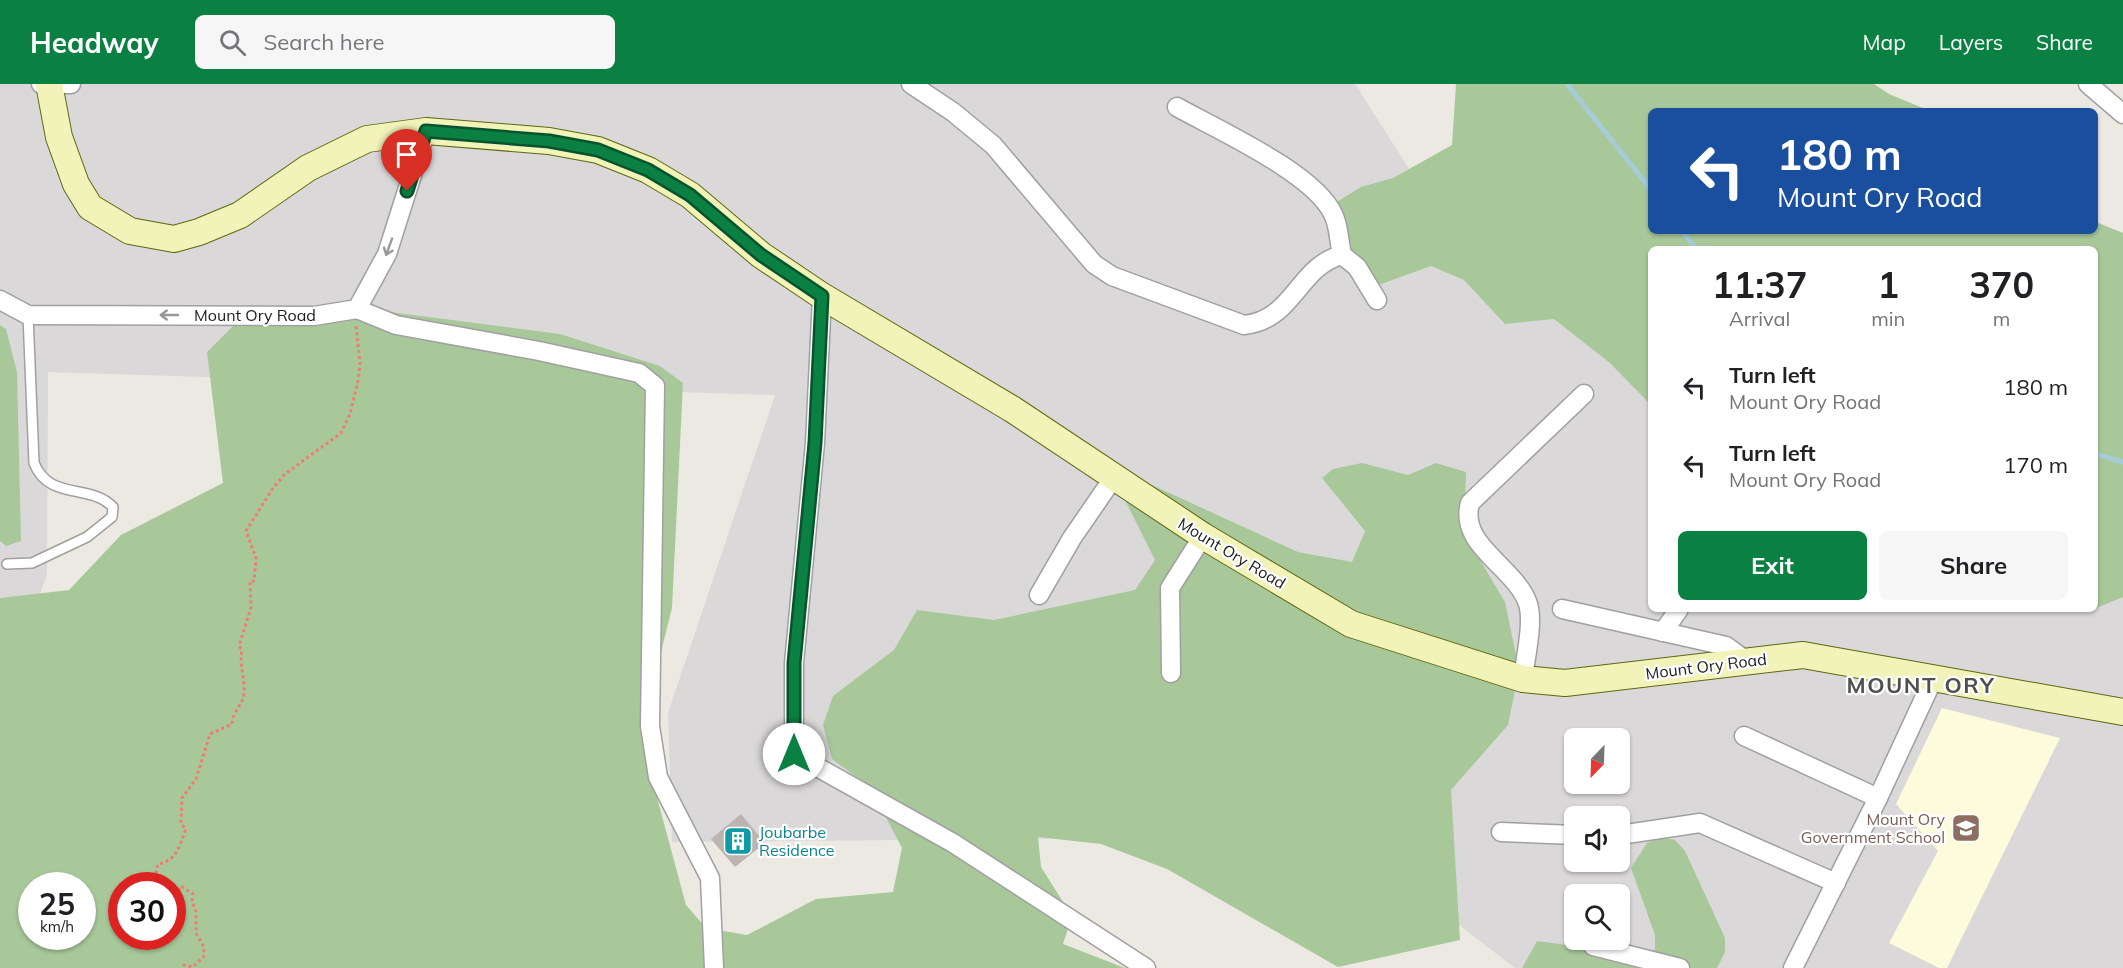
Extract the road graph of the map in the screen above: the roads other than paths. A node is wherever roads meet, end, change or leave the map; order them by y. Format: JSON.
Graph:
{"nodes":[{"id":1,"x":53,"y":84,"type":"edge"},
{"id":2,"x":911,"y":84,"type":"edge"},
{"id":3,"x":2088,"y":84,"type":"edge"},
{"id":4,"x":1177,"y":107,"type":"dead end"},
{"id":5,"x":2123,"y":114,"type":"edge"},
{"id":6,"x":426,"y":131,"type":"junction"},
{"id":7,"x":1342,"y":255,"type":"junction"},
{"id":8,"x":822,"y":296,"type":"junction"},
{"id":9,"x":0,"y":300,"type":"edge"},
{"id":10,"x":1377,"y":300,"type":"dead end"},
{"id":11,"x":357,"y":309,"type":"junction"},
{"id":12,"x":28,"y":315,"type":"junction"},
{"id":13,"x":1584,"y":394,"type":"dead end"},
{"id":14,"x":1114,"y":477,"type":"junction"},
{"id":15,"x":1203,"y":536,"type":"junction"},
{"id":16,"x":7,"y":564,"type":"dead end"},
{"id":17,"x":1039,"y":595,"type":"dead end"},
{"id":18,"x":1562,"y":609,"type":"dead end"},
{"id":19,"x":1677,"y":612,"type":"edge"},
{"id":20,"x":1663,"y":632,"type":"junction"},
{"id":21,"x":1745,"y":660,"type":"junction"},
{"id":22,"x":1172,"y":673,"type":"dead end"},
{"id":23,"x":1934,"y":677,"type":"junction"},
{"id":24,"x":1523,"y":679,"type":"junction"},
{"id":25,"x":2123,"y":712,"type":"edge"},
{"id":26,"x":1744,"y":736,"type":"dead end"},
{"id":27,"x":1878,"y":798,"type":"junction"},
{"id":28,"x":1501,"y":832,"type":"dead end"},
{"id":29,"x":1630,"y":834,"type":"edge"},
{"id":30,"x":1564,"y":835,"type":"edge"},
{"id":31,"x":1836,"y":884,"type":"junction"},
{"id":32,"x":1609,"y":950,"type":"edge"},
{"id":33,"x":714,"y":968,"type":"edge"},
{"id":34,"x":1146,"y":968,"type":"edge"},
{"id":35,"x":1680,"y":968,"type":"edge"},
{"id":36,"x":1793,"y":968,"type":"edge"}],
"edges":[{"from":1,"to":6,"type":"main road","name":"Mount Ory Road"},
{"from":2,"to":7,"type":"street"},
{"from":3,"to":5,"type":"street"},
{"from":4,"to":7,"type":"street"},
{"from":6,"to":8,"type":"main road","name":"Mount Ory Road"},
{"from":6,"to":11,"type":"street","one_way":true},
{"from":7,"to":10,"type":"street"},
{"from":8,"to":14,"type":"main road","name":"Mount Ory Road"},
{"from":8,"to":34,"type":"street"},
{"from":9,"to":12,"type":"street","name":"Mount Ory Road"},
{"from":11,"to":12,"type":"street","name":"Mount Ory Road","one_way":true},
{"from":11,"to":33,"type":"street"},
{"from":12,"to":16,"type":"lane"},
{"from":13,"to":24,"type":"street"},
{"from":14,"to":15,"type":"main road","name":"Mount Ory Road"},
{"from":14,"to":17,"type":"street"},
{"from":15,"to":22,"type":"street"},
{"from":15,"to":24,"type":"main road","name":"Mount Ory Road"},
{"from":18,"to":20,"type":"street"},
{"from":19,"to":20,"type":"street"},
{"from":20,"to":21,"type":"street"},
{"from":21,"to":23,"type":"main road","name":"Mount Ory Road"},
{"from":21,"to":24,"type":"main road","name":"Mount Ory Road"},
{"from":23,"to":25,"type":"main road","name":"Mount Ory Road"},
{"from":23,"to":27,"type":"street"},
{"from":26,"to":27,"type":"street"},
{"from":27,"to":31,"type":"street"},
{"from":28,"to":30,"type":"street"},
{"from":29,"to":31,"type":"street"},
{"from":31,"to":36,"type":"street"},
{"from":32,"to":35,"type":"street"}]}
